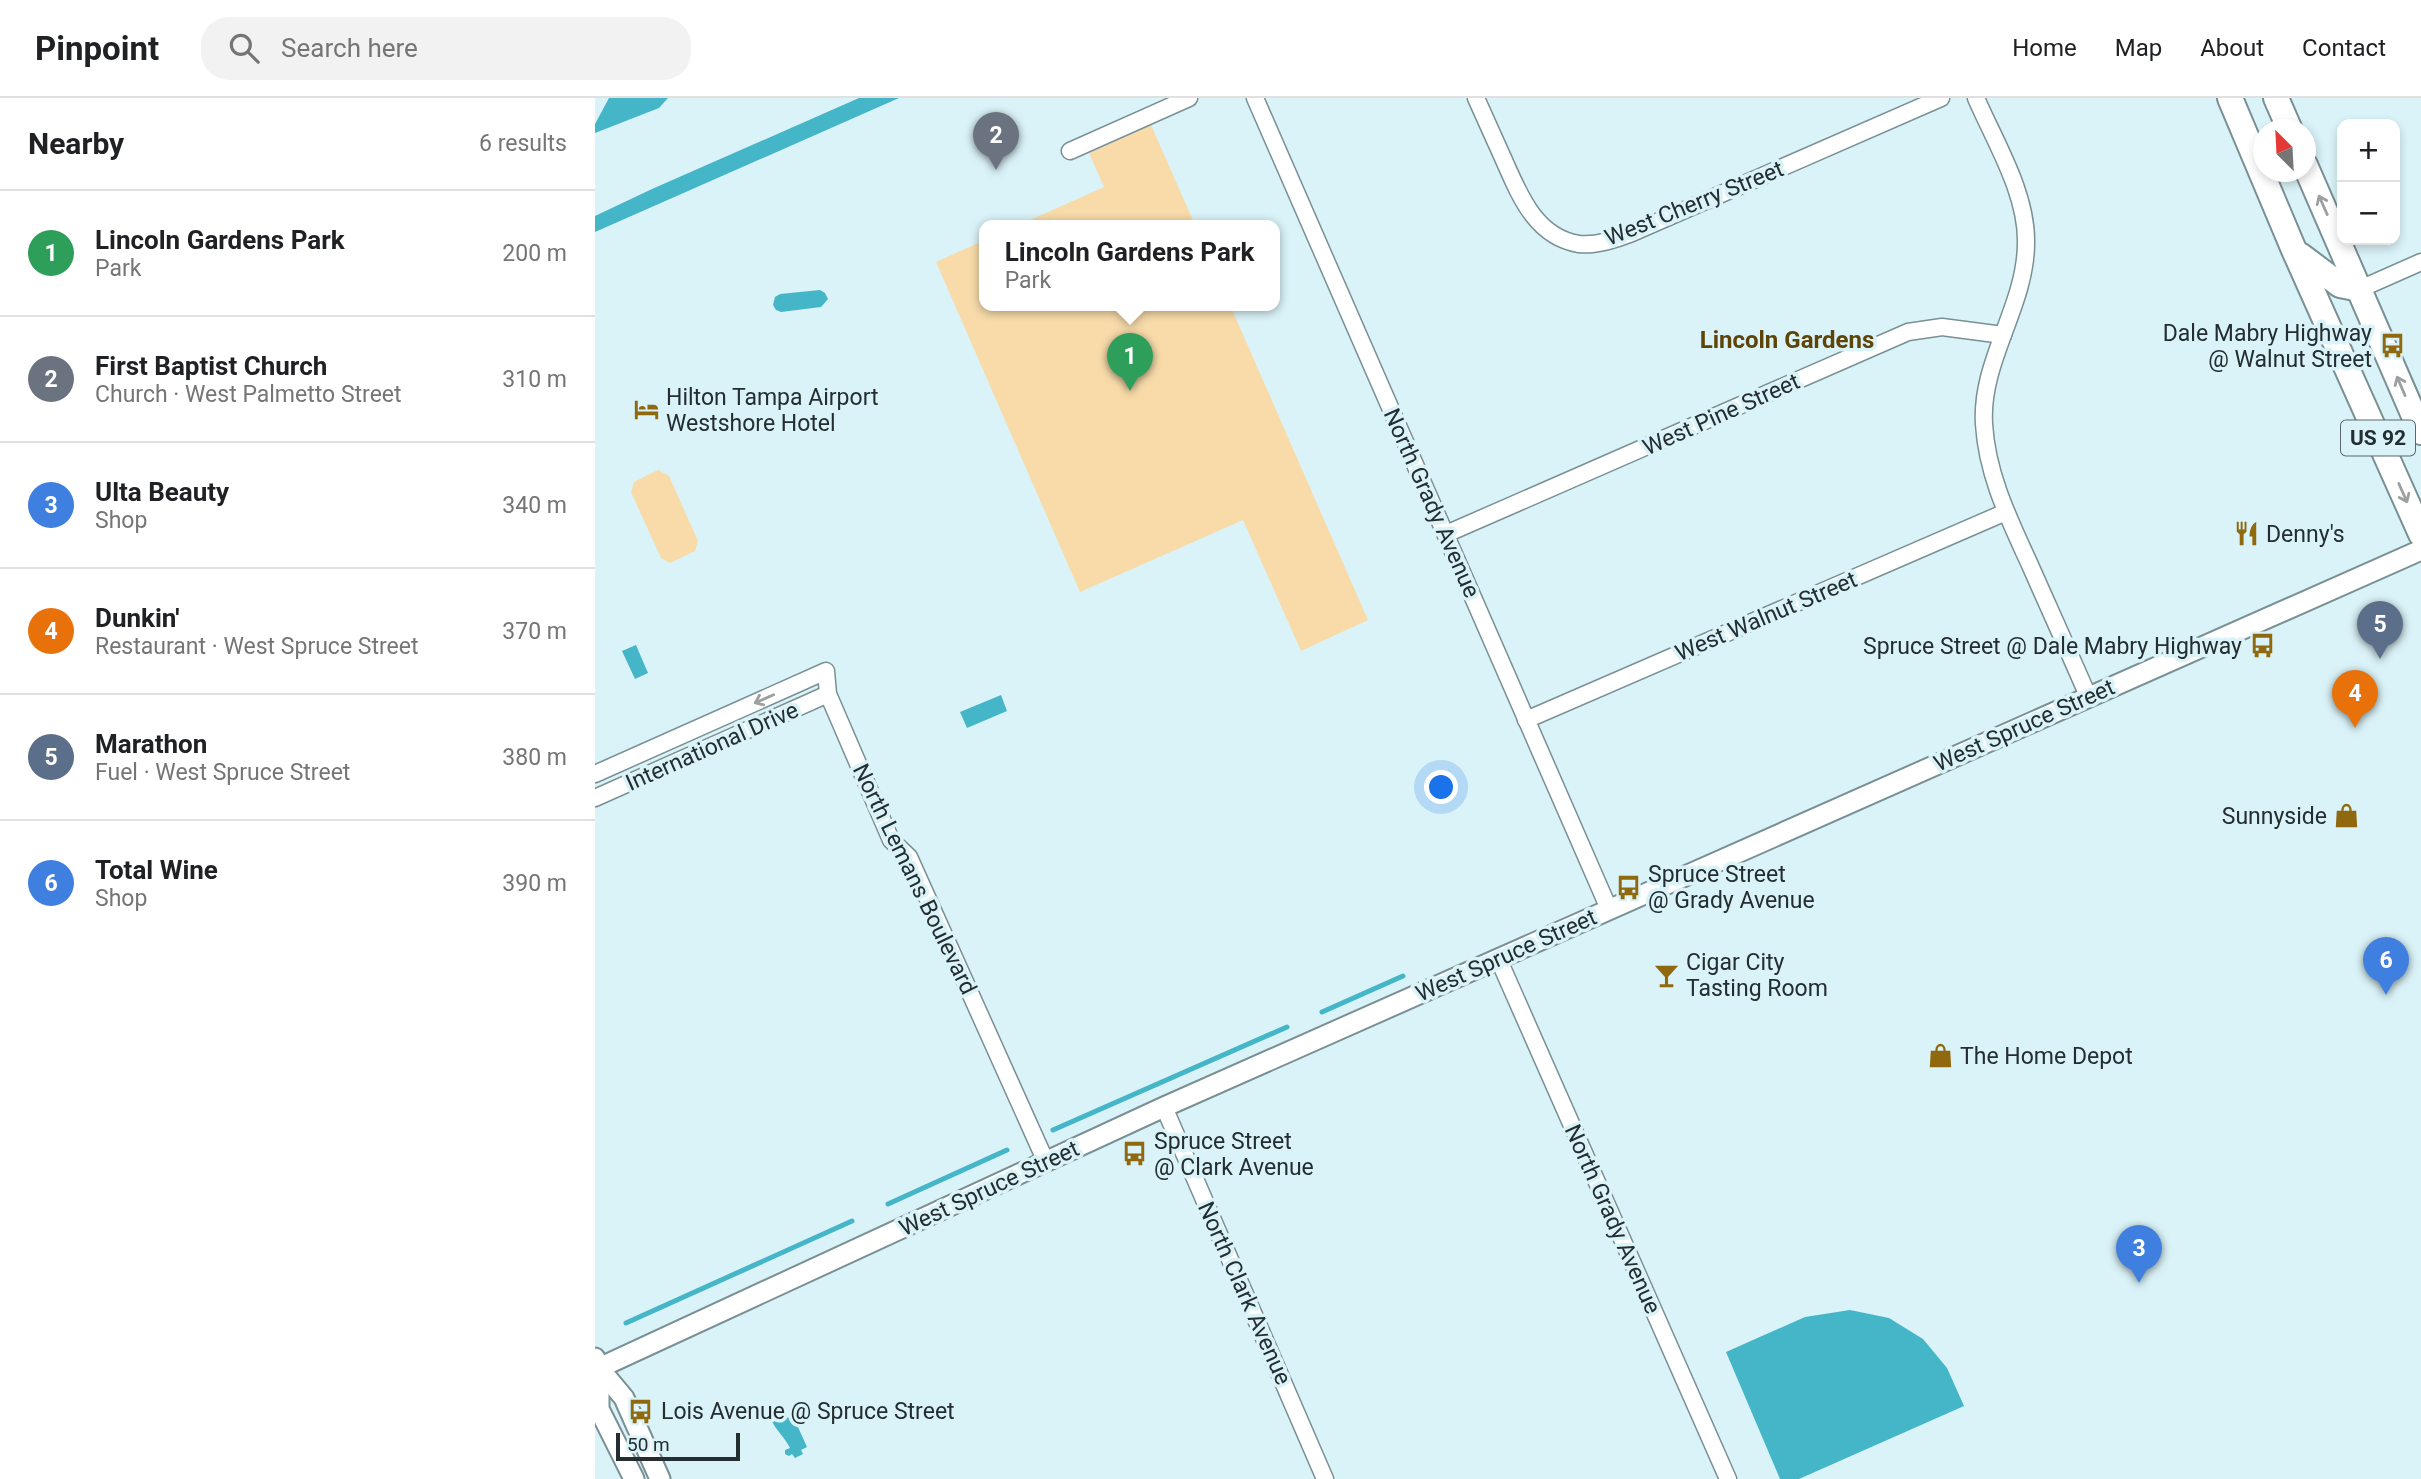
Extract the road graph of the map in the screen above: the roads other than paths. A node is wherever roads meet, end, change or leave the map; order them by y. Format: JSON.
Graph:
{"nodes":[{"id":1,"x":1189,"y":98,"type":"edge"},
{"id":2,"x":1255,"y":98,"type":"edge"},
{"id":3,"x":1476,"y":98,"type":"edge"},
{"id":4,"x":1941,"y":98,"type":"edge"},
{"id":5,"x":1976,"y":98,"type":"edge"},
{"id":6,"x":2230,"y":98,"type":"edge"},
{"id":7,"x":2276,"y":98,"type":"edge"},
{"id":8,"x":2285,"y":119,"type":"edge"},
{"id":9,"x":1070,"y":151,"type":"dead end"},
{"id":10,"x":2313,"y":182,"type":"edge"},
{"id":11,"x":2294,"y":250,"type":"junction"},
{"id":12,"x":2421,"y":262,"type":"edge"},
{"id":13,"x":2360,"y":289,"type":"junction"},
{"id":14,"x":2003,"y":335,"type":"junction"},
{"id":15,"x":2421,"y":432,"type":"edge"},
{"id":16,"x":2006,"y":512,"type":"junction"},
{"id":17,"x":1445,"y":534,"type":"junction"},
{"id":18,"x":2421,"y":534,"type":"edge"},
{"id":19,"x":2421,"y":550,"type":"edge"},
{"id":20,"x":826,"y":671,"type":"joint"},
{"id":21,"x":828,"y":694,"type":"junction"},
{"id":22,"x":2088,"y":696,"type":"junction"},
{"id":23,"x":1526,"y":720,"type":"junction"},
{"id":24,"x":704,"y":726,"type":"junction"},
{"id":25,"x":713,"y":746,"type":"junction"},
{"id":26,"x":595,"y":774,"type":"edge"},
{"id":27,"x":595,"y":798,"type":"edge"},
{"id":28,"x":1609,"y":909,"type":"junction"},
{"id":29,"x":1499,"y":958,"type":"junction"},
{"id":30,"x":1164,"y":1107,"type":"junction"},
{"id":31,"x":1046,"y":1162,"type":"junction"},
{"id":32,"x":596,"y":1365,"type":"edge"},
{"id":33,"x":633,"y":1479,"type":"edge"},
{"id":34,"x":660,"y":1479,"type":"edge"},
{"id":35,"x":1325,"y":1479,"type":"edge"},
{"id":36,"x":1728,"y":1479,"type":"edge"}],
"edges":[{"from":1,"to":9,"type":"street"},
{"from":2,"to":17,"type":"street","name":"North Grady Avenue"},
{"from":3,"to":4,"type":"street","name":"West Cherry Street"},
{"from":5,"to":14,"type":"street"},
{"from":6,"to":11,"type":"main road","number":"US 92"},
{"from":7,"to":8,"type":"main road"},
{"from":13,"to":10,"type":"main road","number":"US 92","one_way":true},
{"from":11,"to":13,"type":"main road"},
{"from":11,"to":18,"type":"main road","number":"US 92","one_way":true},
{"from":12,"to":13,"type":"street"},
{"from":15,"to":13,"type":"main road","number":"US 92","one_way":true},
{"from":14,"to":16,"type":"street"},
{"from":14,"to":17,"type":"street","name":"West Pine Street"},
{"from":16,"to":22,"type":"street"},
{"from":16,"to":23,"type":"street","name":"West Walnut Street"},
{"from":17,"to":23,"type":"street","name":"North Grady Avenue"},
{"from":19,"to":22,"type":"street","name":"West Spruce Street"},
{"from":20,"to":21,"type":"street","name":"North Lemans Boulevard"},
{"from":20,"to":24,"type":"street","name":"International Drive","one_way":true},
{"from":21,"to":25,"type":"street","name":"International Drive"},
{"from":21,"to":31,"type":"street","name":"North Lemans Boulevard"},
{"from":22,"to":28,"type":"street","name":"West Spruce Street"},
{"from":23,"to":28,"type":"street","name":"North Grady Avenue"},
{"from":24,"to":25,"type":"street"},
{"from":24,"to":26,"type":"street","name":"International Drive"},
{"from":25,"to":27,"type":"street","name":"International Drive"},
{"from":28,"to":29,"type":"street","name":"West Spruce Street"},
{"from":29,"to":30,"type":"street","name":"West Spruce Street"},
{"from":29,"to":36,"type":"street","name":"North Grady Avenue"},
{"from":30,"to":31,"type":"street","name":"West Spruce Street"},
{"from":30,"to":35,"type":"street","name":"North Clark Avenue"},
{"from":31,"to":32,"type":"street","name":"West Spruce Street"},
{"from":32,"to":33,"type":"street"},
{"from":32,"to":34,"type":"street"}]}
